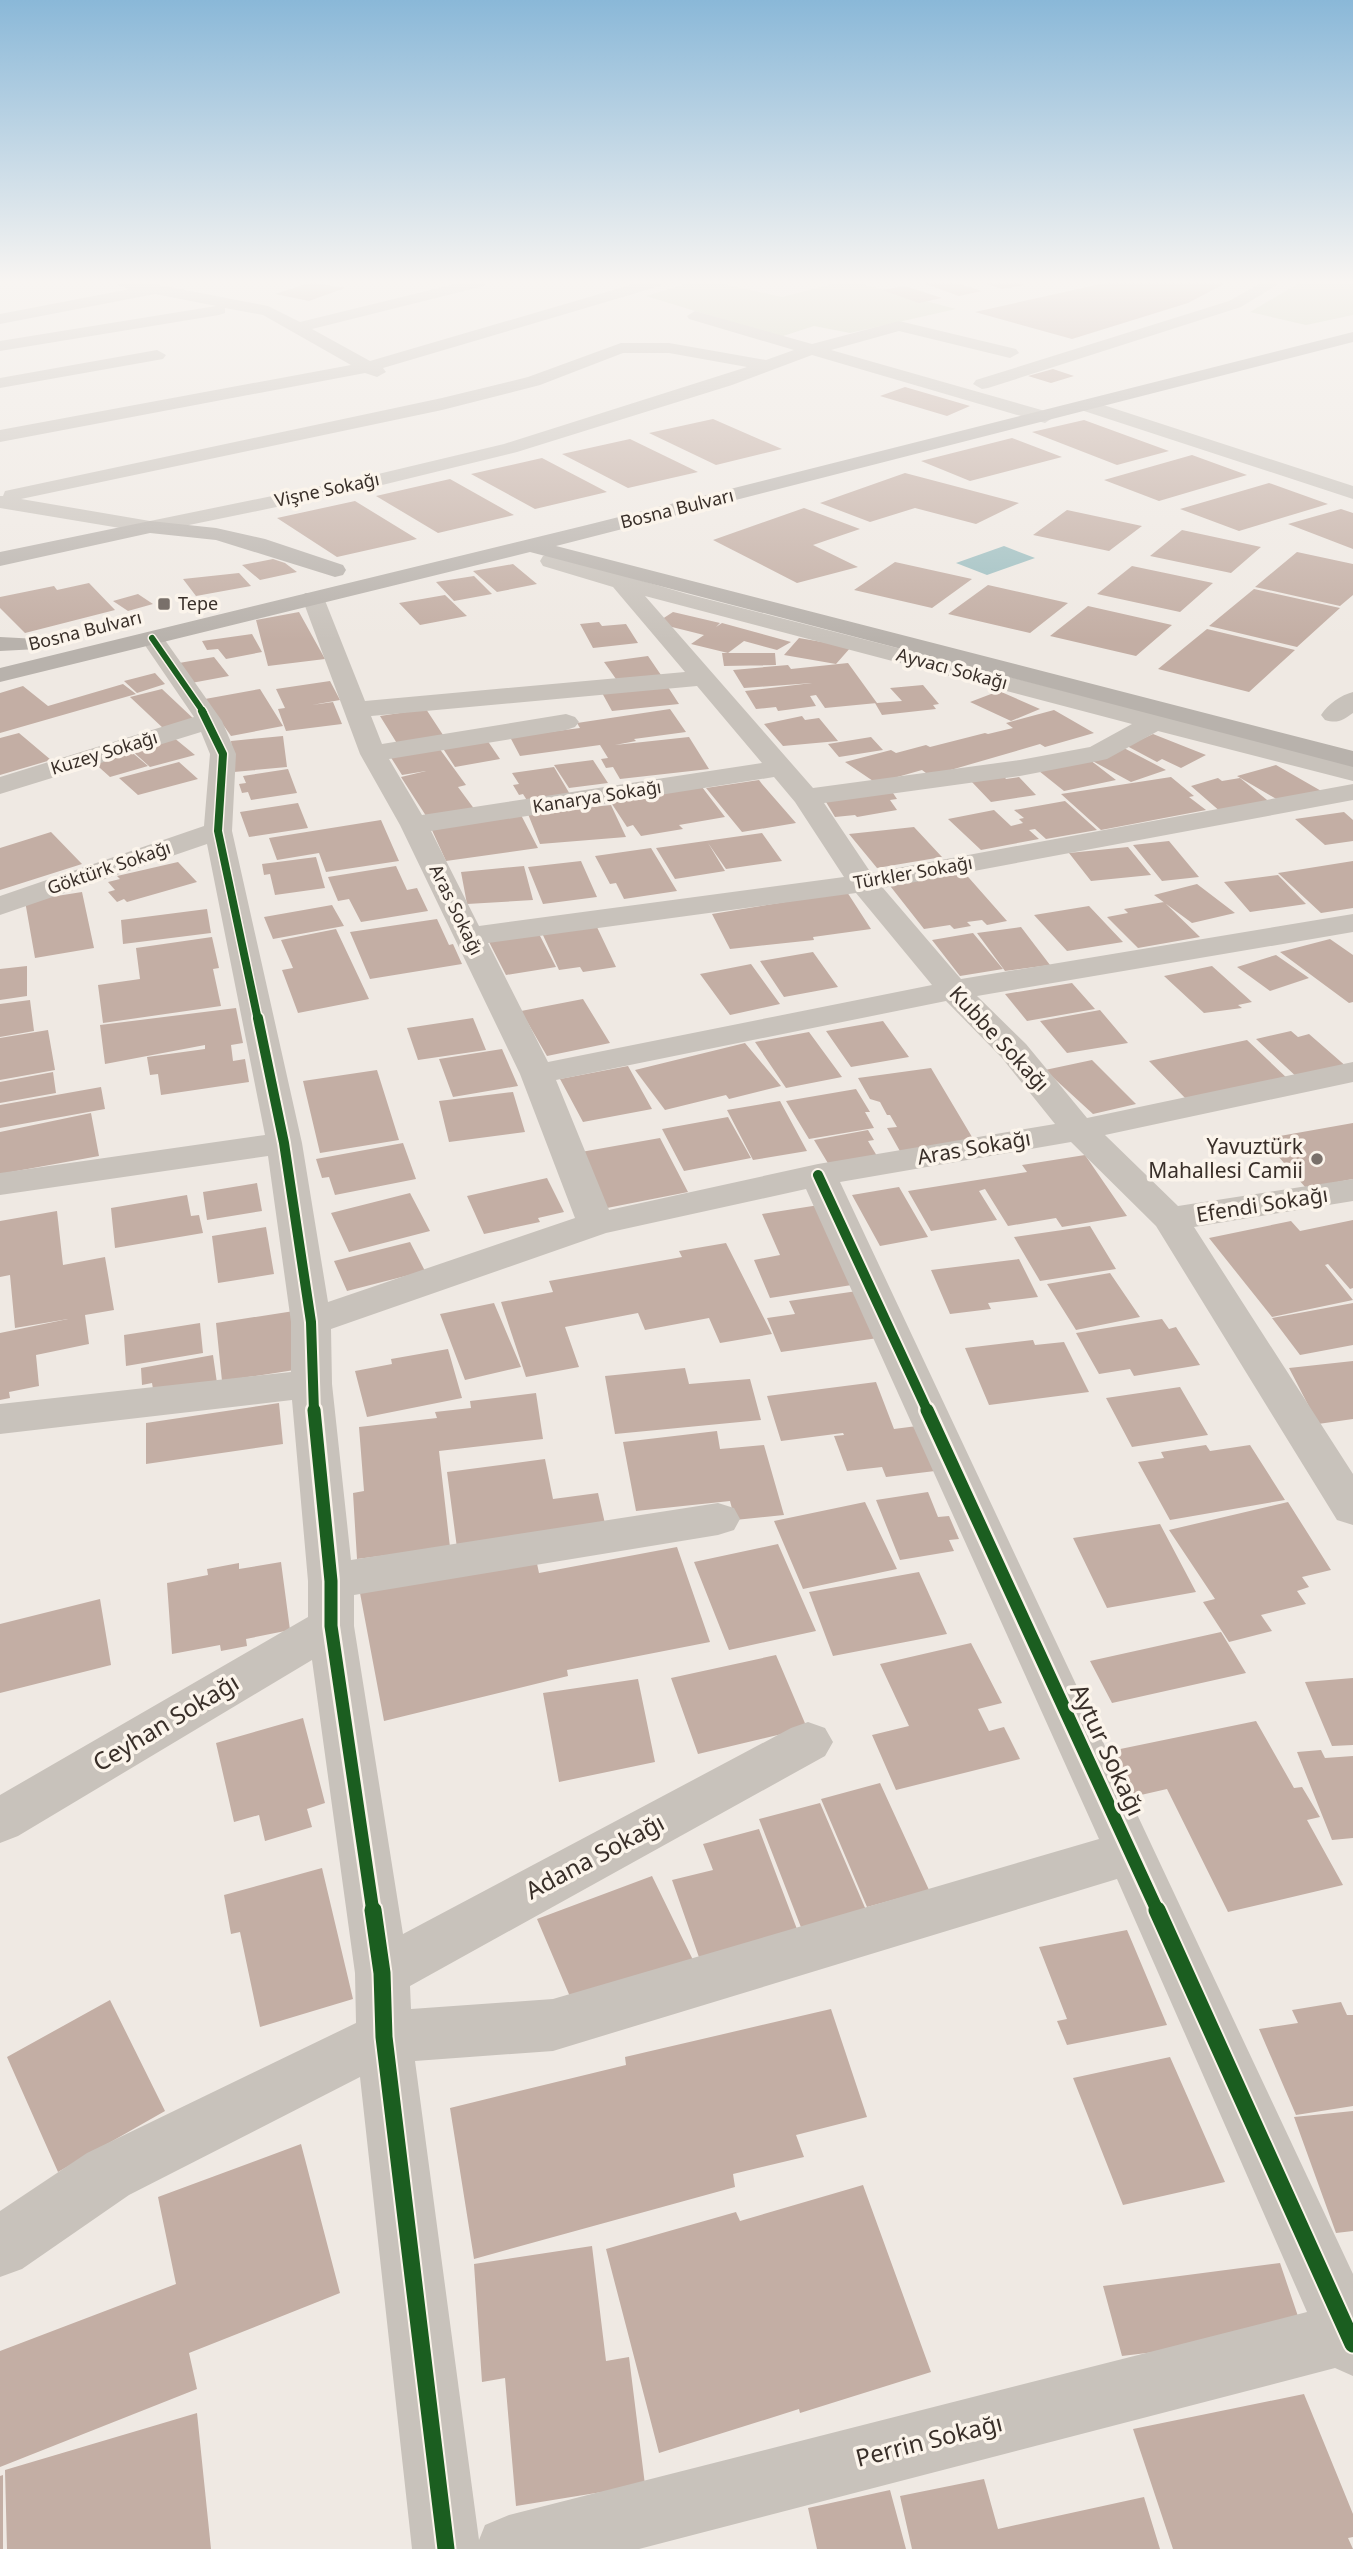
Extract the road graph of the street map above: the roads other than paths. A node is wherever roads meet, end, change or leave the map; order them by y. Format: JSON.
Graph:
{"nodes":[{"id":1,"x":183,"y":402,"type":"edge"},
{"id":2,"x":438,"y":402,"type":"edge"},
{"id":3,"x":451,"y":402,"type":"edge"},
{"id":4,"x":658,"y":402,"type":"edge"},
{"id":5,"x":991,"y":402,"type":"edge"},
{"id":6,"x":1022,"y":402,"type":"edge"},
{"id":7,"x":1104,"y":402,"type":"edge"},
{"id":8,"x":442,"y":404,"type":"junction"},
{"id":9,"x":1005,"y":406,"type":"junction"},
{"id":10,"x":1088,"y":406,"type":"junction"},
{"id":11,"x":965,"y":416,"type":"dead end"},
{"id":12,"x":1045,"y":417,"type":"junction"},
{"id":13,"x":464,"y":419,"type":"dead end"},
{"id":14,"x":0,"y":421,"type":"edge"},
{"id":15,"x":487,"y":434,"type":"dead end"},
{"id":16,"x":8,"y":435,"type":"edge"},
{"id":17,"x":510,"y":448,"type":"junction"},
{"id":18,"x":1353,"y":493,"type":"edge"},
{"id":19,"x":0,"y":500,"type":"edge"},
{"id":20,"x":621,"y":523,"type":"junction"},
{"id":21,"x":150,"y":527,"type":"junction"},
{"id":22,"x":542,"y":551,"type":"junction"},
{"id":23,"x":0,"y":559,"type":"edge"},
{"id":24,"x":361,"y":564,"type":"dead end"},
{"id":25,"x":335,"y":570,"type":"junction"},
{"id":26,"x":620,"y":570,"type":"junction"},
{"id":27,"x":304,"y":589,"type":"junction"},
{"id":28,"x":152,"y":638,"type":"junction"},
{"id":29,"x":0,"y":644,"type":"edge"},
{"id":30,"x":0,"y":651,"type":"edge"},
{"id":31,"x":0,"y":675,"type":"edge"},
{"id":32,"x":702,"y":678,"type":"junction"},
{"id":33,"x":356,"y":710,"type":"junction"},
{"id":34,"x":209,"y":721,"type":"junction"},
{"id":35,"x":566,"y":722,"type":"dead end"},
{"id":36,"x":1151,"y":723,"type":"junction"},
{"id":37,"x":1353,"y":739,"type":"edge"},
{"id":38,"x":373,"y":754,"type":"junction"},
{"id":39,"x":1353,"y":759,"type":"edge"},
{"id":40,"x":780,"y":768,"type":"junction"},
{"id":41,"x":1353,"y":773,"type":"edge"},
{"id":42,"x":0,"y":786,"type":"edge"},
{"id":43,"x":1353,"y":792,"type":"edge"},
{"id":44,"x":806,"y":797,"type":"junction"},
{"id":45,"x":414,"y":825,"type":"junction"},
{"id":46,"x":218,"y":831,"type":"junction"},
{"id":47,"x":863,"y":883,"type":"junction"},
{"id":48,"x":0,"y":906,"type":"edge"},
{"id":49,"x":1351,"y":926,"type":"edge"},
{"id":50,"x":470,"y":936,"type":"junction"},
{"id":51,"x":953,"y":990,"type":"junction"},
{"id":52,"x":1353,"y":1072,"type":"edge"},
{"id":53,"x":537,"y":1074,"type":"junction"},
{"id":54,"x":1079,"y":1130,"type":"junction"},
{"id":55,"x":284,"y":1143,"type":"junction"},
{"id":56,"x":818,"y":1175,"type":"junction"},
{"id":57,"x":0,"y":1184,"type":"edge"},
{"id":58,"x":1353,"y":1190,"type":"edge"},
{"id":59,"x":1170,"y":1219,"type":"junction"},
{"id":60,"x":596,"y":1224,"type":"junction"},
{"id":61,"x":311,"y":1322,"type":"junction"},
{"id":62,"x":311,"y":1384,"type":"junction"},
{"id":63,"x":0,"y":1419,"type":"edge"},
{"id":64,"x":1353,"y":1509,"type":"edge"},
{"id":65,"x":718,"y":1518,"type":"dead end"},
{"id":66,"x":331,"y":1604,"type":"junction"},
{"id":67,"x":808,"y":1742,"type":"dead end"},
{"id":68,"x":0,"y":1821,"type":"edge"},
{"id":69,"x":1131,"y":1852,"type":"junction"},
{"id":70,"x":382,"y":1973,"type":"junction"},
{"id":71,"x":384,"y":2037,"type":"junction"},
{"id":72,"x":0,"y":2247,"type":"edge"},
{"id":73,"x":1350,"y":2338,"type":"edge"},
{"id":74,"x":446,"y":2549,"type":"edge"},
{"id":75,"x":509,"y":2549,"type":"edge"}],
"edges":[{"from":1,"to":16,"type":"street"},
{"from":2,"to":8,"type":"street"},
{"from":3,"to":8,"type":"street"},
{"from":4,"to":17,"type":"street","name":"Vişne Sokağı"},
{"from":5,"to":9,"type":"street"},
{"from":6,"to":9,"type":"main road"},
{"from":7,"to":10,"type":"main road","name":"Bosna Bulvarı"},
{"from":8,"to":13,"type":"street"},
{"from":8,"to":19,"type":"street"},
{"from":9,"to":11,"type":"main road"},
{"from":9,"to":12,"type":"street"},
{"from":10,"to":12,"type":"main road","name":"Bosna Bulvarı"},
{"from":10,"to":18,"type":"street"},
{"from":12,"to":20,"type":"main road","name":"Bosna Bulvarı"},
{"from":14,"to":16,"type":"street"},
{"from":15,"to":17,"type":"street"},
{"from":17,"to":21,"type":"street","name":"Vişne Sokağı"},
{"from":19,"to":21,"type":"street"},
{"from":20,"to":22,"type":"main road","name":"Bosna Bulvarı"},
{"from":20,"to":26,"type":"main road"},
{"from":21,"to":23,"type":"main road","name":"Vişne Sokağı"},
{"from":21,"to":25,"type":"main road"},
{"from":22,"to":26,"type":"street","name":"Ayvacı Sokağı"},
{"from":22,"to":27,"type":"main road","name":"Bosna Bulvarı"},
{"from":22,"to":39,"type":"main road"},
{"from":24,"to":25,"type":"main road","name":"Bosna Bulvarı"},
{"from":25,"to":27,"type":"main road","name":"Bosna Bulvarı"},
{"from":26,"to":32,"type":"street","name":"Kubbe Sokağı"},
{"from":26,"to":36,"type":"street","name":"Ayvacı Sokağı"},
{"from":26,"to":37,"type":"main road","name":"Ayvacı Sokağı"},
{"from":27,"to":28,"type":"main road","name":"Bosna Bulvarı"},
{"from":27,"to":33,"type":"street","name":"Aras Sokağı"},
{"from":28,"to":31,"type":"main road","name":"Bosna Bulvarı"},
{"from":28,"to":34,"type":"street"},
{"from":29,"to":30,"type":"main road","name":"Bosna Bulvarı"},
{"from":32,"to":33,"type":"street"},
{"from":32,"to":40,"type":"street","name":"Kubbe Sokağı"},
{"from":33,"to":38,"type":"street","name":"Aras Sokağı"},
{"from":34,"to":42,"type":"street","name":"Kuzey Sokağı"},
{"from":34,"to":46,"type":"street"},
{"from":35,"to":38,"type":"street"},
{"from":36,"to":41,"type":"street","name":"Ayvacı Sokağı"},
{"from":36,"to":44,"type":"street"},
{"from":38,"to":45,"type":"street","name":"Aras Sokağı"},
{"from":40,"to":44,"type":"street","name":"Kubbe Sokağı"},
{"from":40,"to":45,"type":"street","name":"Kanarya Sokağı"},
{"from":43,"to":47,"type":"street","name":"Türkler Sokağı"},
{"from":44,"to":47,"type":"street","name":"Kubbe Sokağı"},
{"from":45,"to":50,"type":"street","name":"Aras Sokağı"},
{"from":46,"to":48,"type":"street","name":"Göktürk Sokağı"},
{"from":46,"to":55,"type":"street"},
{"from":47,"to":50,"type":"street","name":"Türkler Sokağı"},
{"from":47,"to":51,"type":"street","name":"Kubbe Sokağı"},
{"from":49,"to":51,"type":"street"},
{"from":50,"to":53,"type":"street","name":"Aras Sokağı"},
{"from":51,"to":53,"type":"street"},
{"from":51,"to":54,"type":"street","name":"Kubbe Sokağı"},
{"from":52,"to":54,"type":"street","name":"Aras Sokağı"},
{"from":53,"to":60,"type":"street","name":"Aras Sokağı"},
{"from":54,"to":56,"type":"street","name":"Aras Sokağı"},
{"from":54,"to":59,"type":"street","name":"Kubbe Sokağı"},
{"from":55,"to":57,"type":"street"},
{"from":55,"to":61,"type":"street"},
{"from":56,"to":60,"type":"street","name":"Aras Sokağı"},
{"from":56,"to":69,"type":"street","name":"Aytur Sokağı"},
{"from":58,"to":59,"type":"street","name":"Efendi Sokağı"},
{"from":59,"to":64,"type":"street","name":"Kubbe Sokağı"},
{"from":60,"to":61,"type":"street","name":"Aras Sokağı"},
{"from":61,"to":62,"type":"street"},
{"from":62,"to":63,"type":"street"},
{"from":62,"to":66,"type":"street"},
{"from":65,"to":66,"type":"street"},
{"from":66,"to":68,"type":"street","name":"Ceyhan Sokağı"},
{"from":66,"to":70,"type":"street"},
{"from":67,"to":70,"type":"street","name":"Adana Sokağı"},
{"from":69,"to":71,"type":"street"},
{"from":69,"to":73,"type":"street","name":"Aytur Sokağı"},
{"from":70,"to":71,"type":"street"},
{"from":71,"to":72,"type":"street"},
{"from":71,"to":74,"type":"street"},
{"from":73,"to":75,"type":"street","name":"Perrin Sokağı"}]}
